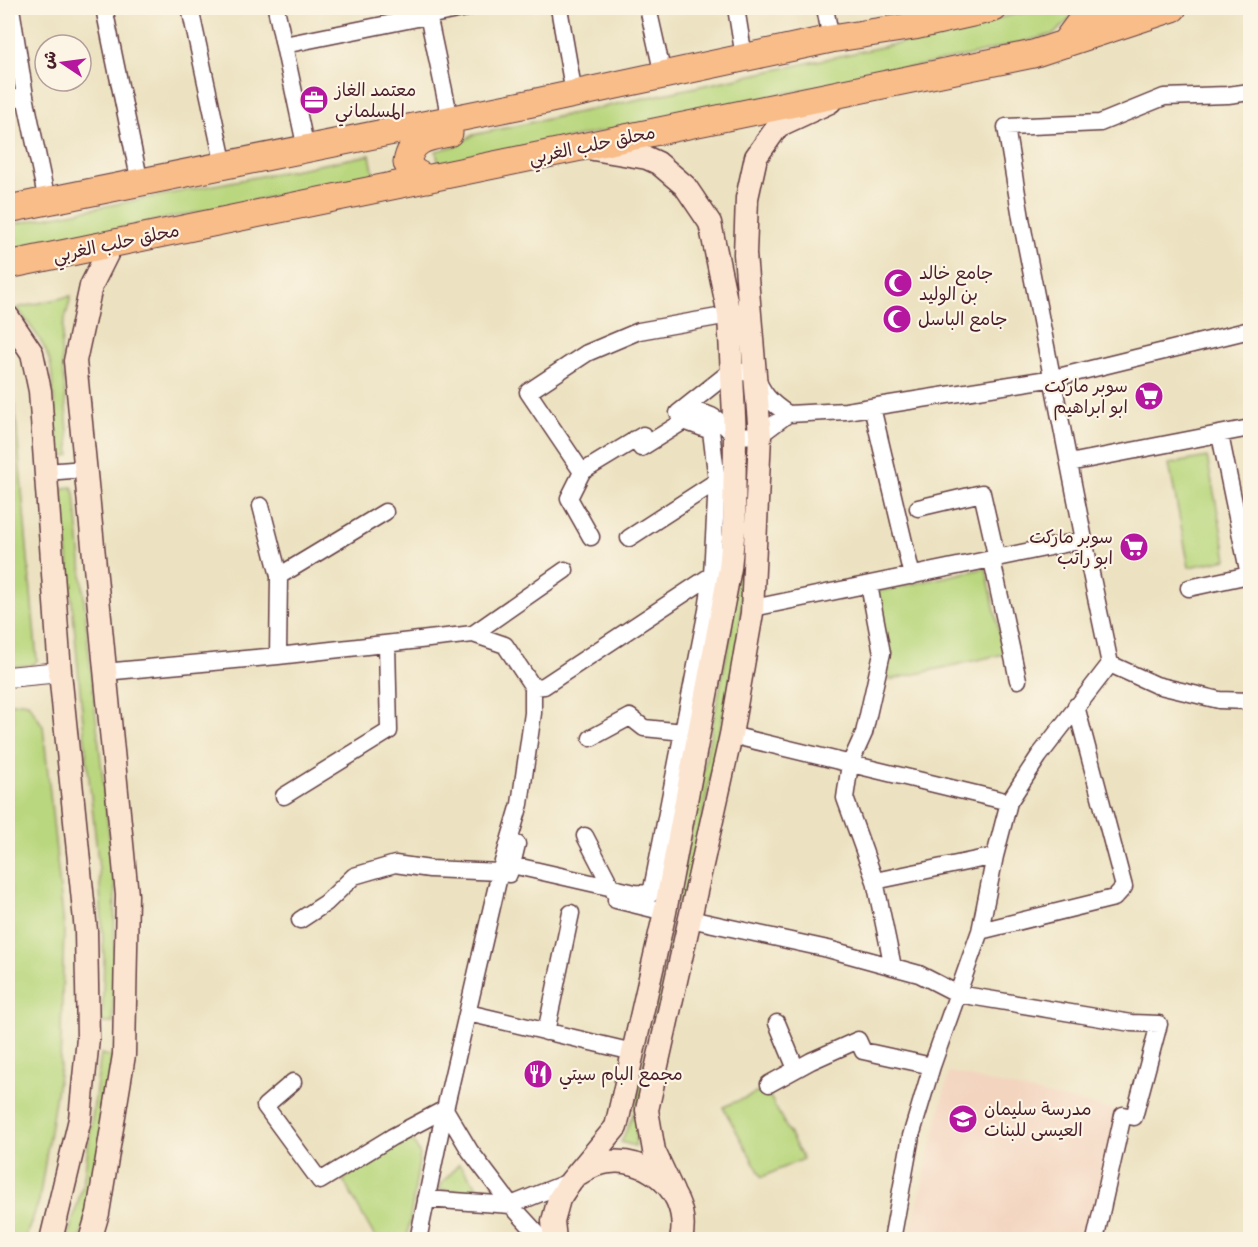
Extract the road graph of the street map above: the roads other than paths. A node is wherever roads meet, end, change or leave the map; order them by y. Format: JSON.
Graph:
{"nodes":[{"id":1,"x":11,"y":8,"type":"edge"},
{"id":2,"x":104,"y":8,"type":"edge"},
{"id":3,"x":190,"y":8,"type":"edge"},
{"id":4,"x":276,"y":8,"type":"edge"},
{"id":5,"x":466,"y":8,"type":"edge"},
{"id":6,"x":559,"y":8,"type":"edge"},
{"id":7,"x":648,"y":8,"type":"edge"},
{"id":8,"x":736,"y":8,"type":"edge"},
{"id":9,"x":825,"y":8,"type":"edge"},
{"id":10,"x":994,"y":8,"type":"edge"},
{"id":11,"x":1101,"y":8,"type":"edge"},
{"id":12,"x":1173,"y":8,"type":"edge"},
{"id":13,"x":428,"y":15,"type":"junction"},
{"id":14,"x":912,"y":17,"type":"edge"},
{"id":15,"x":831,"y":39,"type":"junction"},
{"id":16,"x":1064,"y":44,"type":"junction"},
{"id":17,"x":284,"y":45,"type":"junction"},
{"id":18,"x":744,"y":57,"type":"junction"},
{"id":19,"x":663,"y":75,"type":"junction"},
{"id":20,"x":853,"y":92,"type":"junction"},
{"id":21,"x":1251,"y":92,"type":"edge"},
{"id":22,"x":574,"y":94,"type":"junction"},
{"id":23,"x":25,"y":96,"type":"junction"},
{"id":24,"x":8,"y":100,"type":"edge"},
{"id":25,"x":502,"y":108,"type":"junction"},
{"id":26,"x":450,"y":119,"type":"junction"},
{"id":27,"x":583,"y":147,"type":"junction"},
{"id":28,"x":306,"y":149,"type":"junction"},
{"id":29,"x":224,"y":166,"type":"junction"},
{"id":30,"x":427,"y":179,"type":"junction"},
{"id":31,"x":140,"y":183,"type":"junction"},
{"id":32,"x":47,"y":201,"type":"junction"},
{"id":33,"x":8,"y":209,"type":"edge"},
{"id":34,"x":112,"y":244,"type":"junction"},
{"id":35,"x":8,"y":265,"type":"edge"},
{"id":36,"x":729,"y":315,"type":"junction"},
{"id":37,"x":8,"y":317,"type":"edge"},
{"id":38,"x":1251,"y":330,"type":"edge"},
{"id":39,"x":742,"y":372,"type":"junction"},
{"id":40,"x":1054,"y":378,"type":"junction"},
{"id":41,"x":872,"y":407,"type":"junction"},
{"id":42,"x":681,"y":411,"type":"junction"},
{"id":43,"x":788,"y":414,"type":"junction"},
{"id":44,"x":1251,"y":428,"type":"edge"},
{"id":45,"x":760,"y":435,"type":"junction"},
{"id":46,"x":1220,"y":435,"type":"junction"},
{"id":47,"x":735,"y":436,"type":"junction"},
{"id":48,"x":635,"y":439,"type":"junction"},
{"id":49,"x":1070,"y":463,"type":"junction"},
{"id":50,"x":85,"y":469,"type":"junction"},
{"id":51,"x":46,"y":472,"type":"junction"},
{"id":52,"x":582,"y":472,"type":"junction"},
{"id":53,"x":717,"y":481,"type":"junction"},
{"id":54,"x":261,"y":506,"type":"dead end"},
{"id":55,"x":918,"y":508,"type":"dead end"},
{"id":56,"x":385,"y":512,"type":"dead end"},
{"id":57,"x":591,"y":537,"type":"dead end"},
{"id":58,"x":629,"y":538,"type":"dead end"},
{"id":59,"x":1084,"y":540,"type":"junction"},
{"id":60,"x":994,"y":559,"type":"junction"},
{"id":61,"x":565,"y":570,"type":"dead end"},
{"id":62,"x":712,"y":575,"type":"junction"},
{"id":63,"x":279,"y":576,"type":"junction"},
{"id":64,"x":912,"y":576,"type":"junction"},
{"id":65,"x":868,"y":585,"type":"junction"},
{"id":66,"x":1189,"y":588,"type":"dead end"},
{"id":67,"x":753,"y":608,"type":"junction"},
{"id":68,"x":473,"y":634,"type":"junction"},
{"id":69,"x":387,"y":645,"type":"junction"},
{"id":70,"x":278,"y":656,"type":"junction"},
{"id":71,"x":1110,"y":664,"type":"junction"},
{"id":72,"x":60,"y":672,"type":"junction"},
{"id":73,"x":104,"y":672,"type":"junction"},
{"id":74,"x":8,"y":677,"type":"edge"},
{"id":75,"x":1018,"y":680,"type":"dead end"},
{"id":76,"x":533,"y":687,"type":"junction"},
{"id":77,"x":1251,"y":701,"type":"edge"},
{"id":78,"x":1076,"y":706,"type":"junction"},
{"id":79,"x":684,"y":732,"type":"junction"},
{"id":80,"x":731,"y":735,"type":"junction"},
{"id":81,"x":591,"y":738,"type":"dead end"},
{"id":82,"x":850,"y":764,"type":"junction"},
{"id":83,"x":523,"y":785,"type":"junction"},
{"id":84,"x":284,"y":796,"type":"dead end"},
{"id":85,"x":1009,"y":802,"type":"junction"},
{"id":86,"x":585,"y":836,"type":"dead end"},
{"id":87,"x":995,"y":856,"type":"junction"},
{"id":88,"x":500,"y":872,"type":"junction"},
{"id":89,"x":875,"y":880,"type":"junction"},
{"id":90,"x":615,"y":894,"type":"junction"},
{"id":91,"x":665,"y":912,"type":"junction"},
{"id":92,"x":571,"y":913,"type":"dead end"},
{"id":93,"x":690,"y":919,"type":"junction"},
{"id":94,"x":300,"y":920,"type":"dead end"},
{"id":95,"x":980,"y":932,"type":"junction"},
{"id":96,"x":893,"y":967,"type":"junction"},
{"id":97,"x":958,"y":994,"type":"junction"},
{"id":98,"x":468,"y":1013,"type":"junction"},
{"id":99,"x":777,"y":1023,"type":"dead end"},
{"id":100,"x":546,"y":1032,"type":"junction"},
{"id":101,"x":88,"y":1038,"type":"junction"},
{"id":102,"x":124,"y":1039,"type":"junction"},
{"id":103,"x":633,"y":1053,"type":"junction"},
{"id":104,"x":932,"y":1066,"type":"junction"},
{"id":105,"x":796,"y":1069,"type":"junction"},
{"id":106,"x":294,"y":1082,"type":"dead end"},
{"id":107,"x":770,"y":1084,"type":"dead end"},
{"id":108,"x":445,"y":1109,"type":"junction"},
{"id":109,"x":571,"y":1181,"type":"junction"},
{"id":110,"x":673,"y":1191,"type":"junction"},
{"id":111,"x":426,"y":1199,"type":"junction"},
{"id":112,"x":511,"y":1205,"type":"junction"},
{"id":113,"x":686,"y":1238,"type":"edge"},
{"id":114,"x":51,"y":1239,"type":"edge"},
{"id":115,"x":90,"y":1239,"type":"edge"},
{"id":116,"x":417,"y":1239,"type":"edge"},
{"id":117,"x":543,"y":1239,"type":"edge"},
{"id":118,"x":555,"y":1239,"type":"edge"},
{"id":119,"x":892,"y":1239,"type":"edge"},
{"id":120,"x":1095,"y":1239,"type":"edge"}],
"edges":[{"from":1,"to":23,"type":"street"},
{"from":2,"to":31,"type":"street"},
{"from":3,"to":29,"type":"street"},
{"from":4,"to":17,"type":"street"},
{"from":5,"to":13,"type":"street"},
{"from":6,"to":22,"type":"street"},
{"from":7,"to":19,"type":"street"},
{"from":8,"to":18,"type":"street"},
{"from":9,"to":15,"type":"street"},
{"from":10,"to":14,"type":"highway"},
{"from":11,"to":16,"type":"highway"},
{"from":12,"to":16,"type":"highway","name":"محلق حلب الغربي"},
{"from":13,"to":17,"type":"street"},
{"from":13,"to":26,"type":"street"},
{"from":14,"to":15,"type":"highway"},
{"from":15,"to":18,"type":"highway"},
{"from":16,"to":20,"type":"highway","name":"محلق حلب الغربي"},
{"from":17,"to":28,"type":"street"},
{"from":18,"to":19,"type":"highway"},
{"from":19,"to":22,"type":"highway"},
{"from":20,"to":27,"type":"highway","name":"محلق حلب الغربي"},
{"from":20,"to":39,"type":"main road"},
{"from":21,"to":40,"type":"street"},
{"from":22,"to":25,"type":"highway"},
{"from":23,"to":24,"type":"street"},
{"from":23,"to":32,"type":"street"},
{"from":25,"to":26,"type":"highway"},
{"from":25,"to":30,"type":"highway"},
{"from":26,"to":28,"type":"highway"},
{"from":27,"to":30,"type":"highway","name":"محلق حلب الغربي"},
{"from":27,"to":36,"type":"main road"},
{"from":28,"to":29,"type":"highway"},
{"from":29,"to":31,"type":"highway"},
{"from":30,"to":34,"type":"highway","name":"محلق حلب الغربي"},
{"from":31,"to":32,"type":"highway"},
{"from":32,"to":33,"type":"highway"},
{"from":34,"to":35,"type":"highway","name":"محلق حلب الغربي"},
{"from":34,"to":50,"type":"main road"},
{"from":36,"to":39,"type":"main road"},
{"from":36,"to":52,"type":"street"},
{"from":37,"to":51,"type":"main road"},
{"from":38,"to":40,"type":"street"},
{"from":39,"to":42,"type":"street"},
{"from":39,"to":43,"type":"street"},
{"from":39,"to":45,"type":"main road"},
{"from":39,"to":47,"type":"main road"},
{"from":40,"to":41,"type":"street"},
{"from":40,"to":49,"type":"street"},
{"from":41,"to":43,"type":"street"},
{"from":41,"to":64,"type":"street"},
{"from":42,"to":47,"type":"street"},
{"from":42,"to":48,"type":"street"},
{"from":43,"to":45,"type":"street"},
{"from":44,"to":46,"type":"street"},
{"from":45,"to":47,"type":"street"},
{"from":45,"to":67,"type":"main road"},
{"from":46,"to":49,"type":"street"},
{"from":46,"to":66,"type":"street"},
{"from":47,"to":91,"type":"main road"},
{"from":48,"to":52,"type":"street"},
{"from":48,"to":53,"type":"street"},
{"from":49,"to":59,"type":"street"},
{"from":50,"to":51,"type":"street"},
{"from":50,"to":73,"type":"main road"},
{"from":51,"to":72,"type":"main road"},
{"from":52,"to":57,"type":"street"},
{"from":53,"to":58,"type":"street"},
{"from":53,"to":62,"type":"street"},
{"from":54,"to":63,"type":"street"},
{"from":55,"to":60,"type":"street"},
{"from":56,"to":63,"type":"street"},
{"from":59,"to":60,"type":"street"},
{"from":59,"to":71,"type":"street"},
{"from":60,"to":64,"type":"street"},
{"from":60,"to":75,"type":"street"},
{"from":61,"to":68,"type":"street"},
{"from":62,"to":76,"type":"street"},
{"from":62,"to":79,"type":"street"},
{"from":63,"to":70,"type":"street"},
{"from":64,"to":65,"type":"street"},
{"from":65,"to":67,"type":"street"},
{"from":65,"to":82,"type":"street"},
{"from":67,"to":80,"type":"main road"},
{"from":68,"to":69,"type":"street"},
{"from":68,"to":76,"type":"street"},
{"from":69,"to":70,"type":"street"},
{"from":69,"to":84,"type":"street"},
{"from":70,"to":73,"type":"street"},
{"from":71,"to":77,"type":"street"},
{"from":71,"to":78,"type":"street"},
{"from":72,"to":74,"type":"street"},
{"from":72,"to":101,"type":"main road"},
{"from":73,"to":102,"type":"main road"},
{"from":76,"to":83,"type":"street"},
{"from":78,"to":85,"type":"street"},
{"from":78,"to":95,"type":"street"},
{"from":79,"to":81,"type":"street"},
{"from":79,"to":90,"type":"street"},
{"from":80,"to":82,"type":"street"},
{"from":80,"to":93,"type":"main road"},
{"from":82,"to":85,"type":"street"},
{"from":82,"to":89,"type":"street"},
{"from":83,"to":88,"type":"street"},
{"from":83,"to":90,"type":"street"},
{"from":85,"to":87,"type":"street"},
{"from":86,"to":90,"type":"street"},
{"from":87,"to":89,"type":"street"},
{"from":87,"to":95,"type":"street"},
{"from":88,"to":90,"type":"street"},
{"from":88,"to":94,"type":"street"},
{"from":88,"to":98,"type":"street"},
{"from":89,"to":96,"type":"street"},
{"from":90,"to":91,"type":"street"},
{"from":91,"to":103,"type":"main road"},
{"from":92,"to":100,"type":"street"},
{"from":93,"to":96,"type":"street"},
{"from":93,"to":110,"type":"main road"},
{"from":95,"to":97,"type":"street"},
{"from":96,"to":97,"type":"street"},
{"from":97,"to":104,"type":"street"},
{"from":97,"to":120,"type":"street"},
{"from":98,"to":100,"type":"street"},
{"from":98,"to":108,"type":"street"},
{"from":99,"to":105,"type":"street"},
{"from":100,"to":103,"type":"street"},
{"from":101,"to":102,"type":"main road"},
{"from":101,"to":114,"type":"main road"},
{"from":102,"to":115,"type":"main road"},
{"from":103,"to":109,"type":"main road"},
{"from":104,"to":105,"type":"street"},
{"from":104,"to":119,"type":"street"},
{"from":105,"to":107,"type":"street"},
{"from":106,"to":108,"type":"street"},
{"from":108,"to":111,"type":"street"},
{"from":108,"to":112,"type":"street"},
{"from":109,"to":110,"type":"main road"},
{"from":109,"to":112,"type":"street"},
{"from":109,"to":118,"type":"main road"},
{"from":110,"to":113,"type":"main road"},
{"from":111,"to":112,"type":"street"},
{"from":111,"to":116,"type":"street"},
{"from":112,"to":117,"type":"street"}]}
